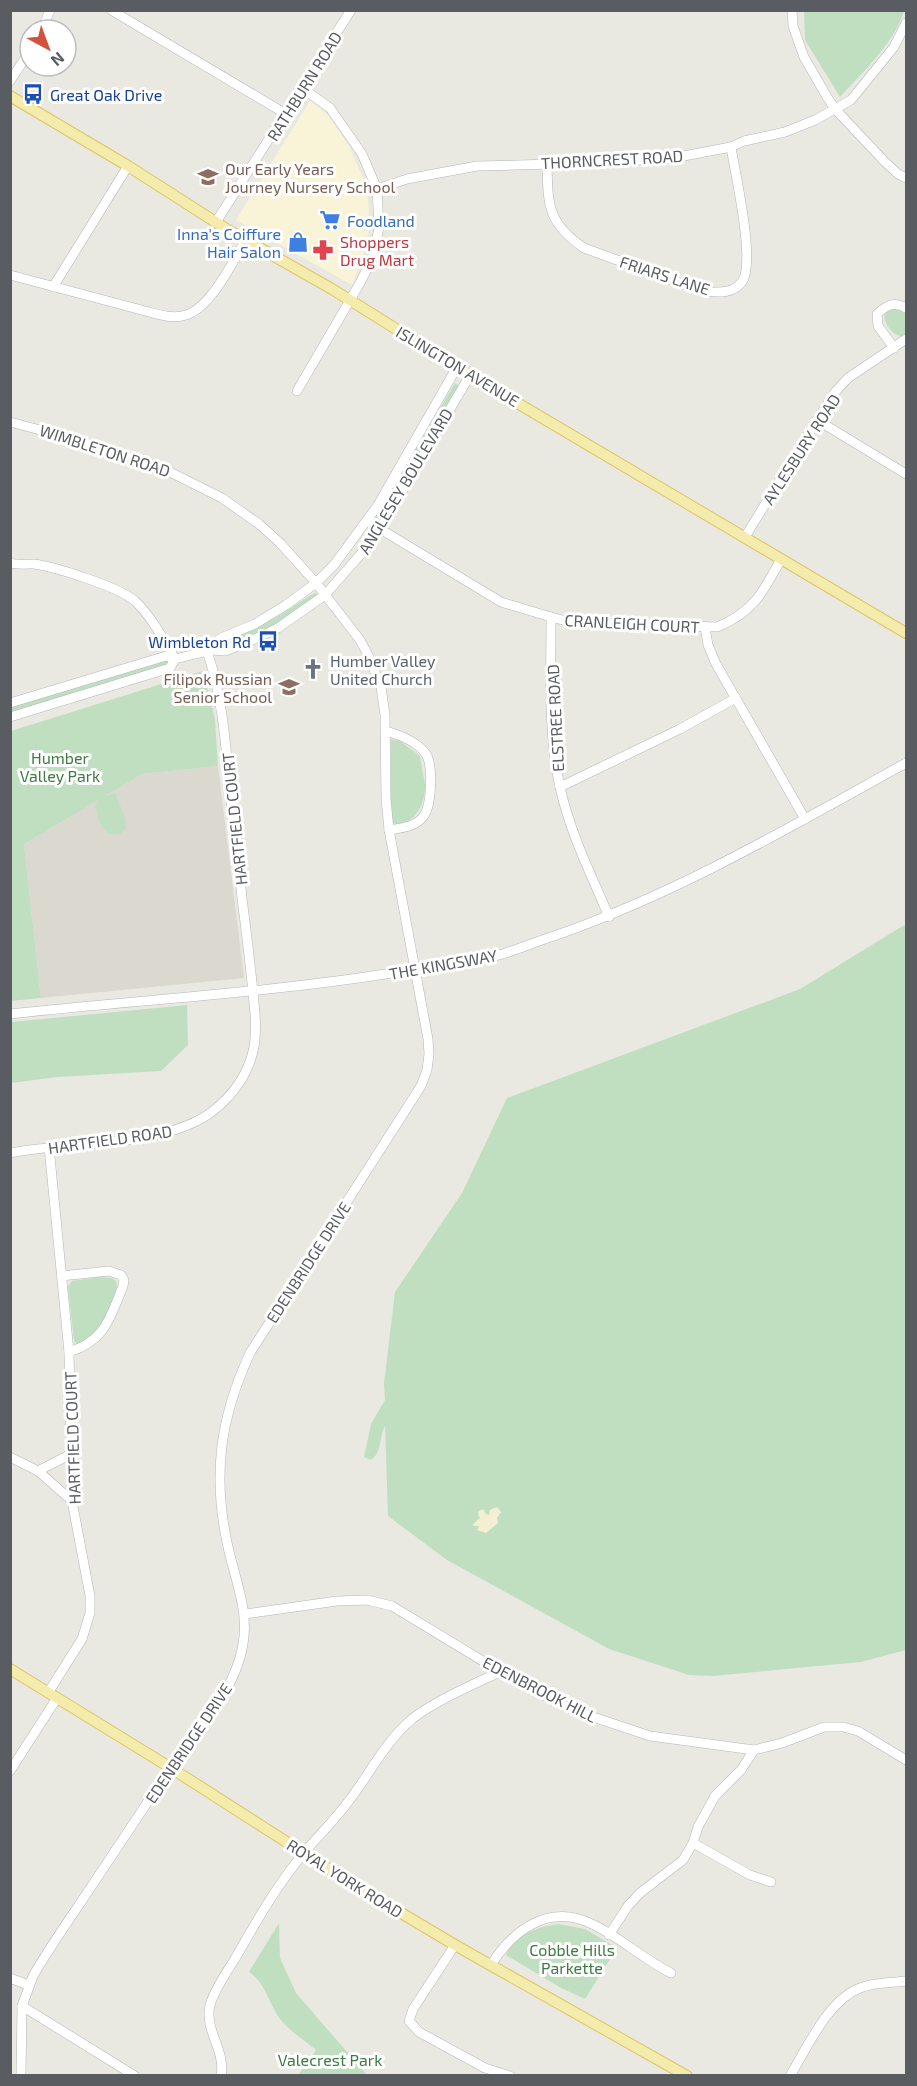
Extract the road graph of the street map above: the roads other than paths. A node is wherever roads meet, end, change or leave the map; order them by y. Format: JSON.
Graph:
{"nodes":[{"id":1,"x":111,"y":10,"type":"edge"},
{"id":2,"x":351,"y":10,"type":"edge"},
{"id":3,"x":792,"y":10,"type":"edge"},
{"id":4,"x":906,"y":23,"type":"edge"},
{"id":5,"x":302,"y":88,"type":"junction"},
{"id":6,"x":10,"y":96,"type":"edge"},
{"id":7,"x":836,"y":110,"type":"junction"},
{"id":8,"x":286,"y":114,"type":"junction"},
{"id":9,"x":731,"y":147,"type":"junction"},
{"id":10,"x":547,"y":164,"type":"junction"},
{"id":11,"x":128,"y":166,"type":"junction"},
{"id":12,"x":906,"y":178,"type":"edge"},
{"id":13,"x":377,"y":189,"type":"junction"},
{"id":14,"x":216,"y":222,"type":"junction"},
{"id":15,"x":246,"y":240,"type":"junction"},
{"id":16,"x":10,"y":275,"type":"edge"},
{"id":17,"x":53,"y":287,"type":"junction"},
{"id":18,"x":351,"y":301,"type":"junction"},
{"id":19,"x":906,"y":308,"type":"edge"},
{"id":20,"x":906,"y":339,"type":"edge"},
{"id":21,"x":894,"y":348,"type":"junction"},
{"id":22,"x":457,"y":367,"type":"junction"},
{"id":23,"x":470,"y":375,"type":"junction"},
{"id":24,"x":297,"y":391,"type":"dead end"},
{"id":25,"x":817,"y":420,"type":"junction"},
{"id":26,"x":10,"y":422,"type":"edge"},
{"id":27,"x":906,"y":474,"type":"edge"},
{"id":28,"x":367,"y":521,"type":"junction"},
{"id":29,"x":380,"y":529,"type":"junction"},
{"id":30,"x":746,"y":537,"type":"junction"},
{"id":31,"x":781,"y":559,"type":"junction"},
{"id":32,"x":10,"y":563,"type":"edge"},
{"id":33,"x":316,"y":583,"type":"junction"},
{"id":34,"x":325,"y":596,"type":"junction"},
{"id":35,"x":551,"y":617,"type":"junction"},
{"id":36,"x":705,"y":627,"type":"junction"},
{"id":37,"x":906,"y":633,"type":"edge"},
{"id":38,"x":210,"y":650,"type":"junction"},
{"id":39,"x":175,"y":659,"type":"junction"},
{"id":40,"x":736,"y":698,"type":"junction"},
{"id":41,"x":10,"y":703,"type":"edge"},
{"id":42,"x":10,"y":717,"type":"edge"},
{"id":43,"x":386,"y":731,"type":"junction"},
{"id":44,"x":906,"y":763,"type":"edge"},
{"id":45,"x":560,"y":787,"type":"junction"},
{"id":46,"x":805,"y":819,"type":"junction"},
{"id":47,"x":389,"y":830,"type":"junction"},
{"id":48,"x":609,"y":916,"type":"junction"},
{"id":49,"x":416,"y":969,"type":"junction"},
{"id":50,"x":253,"y":989,"type":"junction"},
{"id":51,"x":10,"y":1014,"type":"edge"},
{"id":52,"x":49,"y":1147,"type":"junction"},
{"id":53,"x":10,"y":1153,"type":"edge"},
{"id":54,"x":61,"y":1276,"type":"junction"},
{"id":55,"x":69,"y":1352,"type":"junction"},
{"id":56,"x":71,"y":1454,"type":"junction"},
{"id":57,"x":10,"y":1457,"type":"edge"},
{"id":58,"x":38,"y":1471,"type":"junction"},
{"id":59,"x":72,"y":1501,"type":"junction"},
{"id":60,"x":245,"y":1614,"type":"junction"},
{"id":61,"x":10,"y":1670,"type":"edge"},
{"id":62,"x":500,"y":1672,"type":"junction"},
{"id":63,"x":53,"y":1695,"type":"junction"},
{"id":64,"x":754,"y":1750,"type":"junction"},
{"id":65,"x":906,"y":1760,"type":"edge"},
{"id":66,"x":171,"y":1768,"type":"junction"},
{"id":67,"x":10,"y":1771,"type":"edge"},
{"id":68,"x":693,"y":1843,"type":"junction"},
{"id":69,"x":304,"y":1853,"type":"junction"},
{"id":70,"x":771,"y":1882,"type":"dead end"},
{"id":71,"x":609,"y":1935,"type":"junction"},
{"id":72,"x":455,"y":1945,"type":"junction"},
{"id":73,"x":491,"y":1965,"type":"junction"},
{"id":74,"x":671,"y":1973,"type":"dead end"},
{"id":75,"x":10,"y":1978,"type":"edge"},
{"id":76,"x":906,"y":1981,"type":"edge"},
{"id":77,"x":28,"y":1985,"type":"junction"},
{"id":78,"x":22,"y":2006,"type":"junction"},
{"id":79,"x":21,"y":2076,"type":"edge"},
{"id":80,"x":135,"y":2076,"type":"edge"},
{"id":81,"x":220,"y":2076,"type":"edge"},
{"id":82,"x":510,"y":2076,"type":"edge"},
{"id":83,"x":687,"y":2076,"type":"edge"},
{"id":84,"x":790,"y":2076,"type":"edge"}],
"edges":[{"from":1,"to":8,"type":"street"},
{"from":2,"to":5,"type":"street","name":"RATHBURN ROAD"},
{"from":3,"to":7,"type":"street"},
{"from":4,"to":7,"type":"street","name":"THORNCREST ROAD"},
{"from":5,"to":8,"type":"street","name":"RATHBURN ROAD"},
{"from":5,"to":13,"type":"street"},
{"from":6,"to":11,"type":"main road","name":"ISLINGTON AVENUE"},
{"from":7,"to":9,"type":"street","name":"THORNCREST ROAD"},
{"from":7,"to":12,"type":"street"},
{"from":8,"to":14,"type":"street","name":"RATHBURN ROAD"},
{"from":9,"to":10,"type":"street","name":"THORNCREST ROAD"},
{"from":9,"to":10,"type":"street","name":"FRIARS LANE"},
{"from":10,"to":13,"type":"street","name":"THORNCREST ROAD"},
{"from":11,"to":14,"type":"main road","name":"ISLINGTON AVENUE"},
{"from":11,"to":17,"type":"street"},
{"from":13,"to":18,"type":"street"},
{"from":14,"to":15,"type":"main road","name":"ISLINGTON AVENUE"},
{"from":15,"to":17,"type":"street"},
{"from":15,"to":18,"type":"main road","name":"ISLINGTON AVENUE"},
{"from":16,"to":17,"type":"street"},
{"from":18,"to":22,"type":"main road","name":"ISLINGTON AVENUE"},
{"from":18,"to":24,"type":"street"},
{"from":19,"to":21,"type":"street"},
{"from":20,"to":21,"type":"street","name":"AYLESBURY ROAD"},
{"from":21,"to":25,"type":"street","name":"AYLESBURY ROAD"},
{"from":22,"to":23,"type":"main road","name":"ISLINGTON AVENUE"},
{"from":22,"to":28,"type":"street","name":"ANGLESEY BOULEVARD"},
{"from":23,"to":29,"type":"street","name":"ANGLESEY BOULEVARD"},
{"from":23,"to":30,"type":"main road","name":"ISLINGTON AVENUE"},
{"from":25,"to":27,"type":"street"},
{"from":25,"to":30,"type":"street","name":"AYLESBURY ROAD"},
{"from":26,"to":33,"type":"street","name":"WIMBLETON ROAD"},
{"from":28,"to":29,"type":"street","name":"CRANLEIGH COURT"},
{"from":28,"to":33,"type":"street","name":"ANGLESEY BOULEVARD"},
{"from":29,"to":34,"type":"street","name":"ANGLESEY BOULEVARD"},
{"from":29,"to":35,"type":"street","name":"CRANLEIGH COURT"},
{"from":30,"to":31,"type":"main road","name":"ISLINGTON AVENUE"},
{"from":31,"to":36,"type":"street","name":"CRANLEIGH COURT"},
{"from":31,"to":37,"type":"main road","name":"ISLINGTON AVENUE"},
{"from":32,"to":39,"type":"street"},
{"from":33,"to":34,"type":"street","name":"WIMBLETON ROAD"},
{"from":33,"to":38,"type":"street","name":"ANGLESEY BOULEVARD"},
{"from":34,"to":38,"type":"street","name":"ANGLESEY BOULEVARD"},
{"from":34,"to":43,"type":"street","name":"WIMBLETON ROAD"},
{"from":35,"to":36,"type":"street","name":"CRANLEIGH COURT"},
{"from":35,"to":45,"type":"street","name":"ELSTREE ROAD"},
{"from":36,"to":40,"type":"street"},
{"from":38,"to":39,"type":"street","name":"ANGLESEY BOULEVARD"},
{"from":38,"to":50,"type":"street","name":"HARTFIELD COURT"},
{"from":39,"to":41,"type":"street","name":"ANGLESEY BOULEVARD"},
{"from":39,"to":42,"type":"street","name":"ANGLESEY BOULEVARD"},
{"from":40,"to":45,"type":"street"},
{"from":40,"to":46,"type":"street"},
{"from":43,"to":47,"type":"street","name":"WIMBLETON ROAD"},
{"from":43,"to":47,"type":"street"},
{"from":44,"to":46,"type":"street","name":"THE KINGSWAY"},
{"from":45,"to":48,"type":"street","name":"ELSTREE ROAD"},
{"from":46,"to":48,"type":"street","name":"THE KINGSWAY"},
{"from":47,"to":49,"type":"street","name":"WIMBLETON ROAD"},
{"from":48,"to":49,"type":"street","name":"THE KINGSWAY"},
{"from":49,"to":50,"type":"street","name":"THE KINGSWAY"},
{"from":49,"to":60,"type":"street","name":"EDENBRIDGE DRIVE"},
{"from":50,"to":51,"type":"street","name":"THE KINGSWAY"},
{"from":50,"to":52,"type":"street","name":"HARTFIELD ROAD"},
{"from":52,"to":53,"type":"street","name":"HARTFIELD ROAD"},
{"from":52,"to":54,"type":"street","name":"HARTFIELD COURT"},
{"from":54,"to":55,"type":"street","name":"HARTFIELD COURT"},
{"from":54,"to":55,"type":"street","name":"HARTFIELD COURT"},
{"from":55,"to":56,"type":"street","name":"HARTFIELD COURT"},
{"from":56,"to":58,"type":"street"},
{"from":56,"to":59,"type":"street","name":"HARTFIELD COURT"},
{"from":57,"to":58,"type":"street"},
{"from":58,"to":59,"type":"street"},
{"from":59,"to":63,"type":"street","name":"HARTFIELD COURT"},
{"from":60,"to":62,"type":"street","name":"EDENBROOK HILL"},
{"from":60,"to":66,"type":"street","name":"EDENBRIDGE DRIVE"},
{"from":61,"to":63,"type":"main road","name":"ROYAL YORK ROAD"},
{"from":62,"to":64,"type":"street","name":"EDENBROOK HILL"},
{"from":62,"to":69,"type":"street"},
{"from":63,"to":66,"type":"main road","name":"ROYAL YORK ROAD"},
{"from":63,"to":67,"type":"street","name":"HARTFIELD COURT"},
{"from":64,"to":65,"type":"street","name":"EDENBROOK HILL"},
{"from":64,"to":68,"type":"street"},
{"from":66,"to":69,"type":"main road","name":"ROYAL YORK ROAD"},
{"from":66,"to":77,"type":"street","name":"EDENBRIDGE DRIVE"},
{"from":68,"to":70,"type":"street"},
{"from":68,"to":71,"type":"street"},
{"from":69,"to":72,"type":"main road","name":"ROYAL YORK ROAD"},
{"from":69,"to":81,"type":"street"},
{"from":71,"to":73,"type":"street"},
{"from":71,"to":74,"type":"street"},
{"from":72,"to":73,"type":"main road","name":"ROYAL YORK ROAD"},
{"from":72,"to":82,"type":"street"},
{"from":73,"to":83,"type":"main road","name":"ROYAL YORK ROAD"},
{"from":75,"to":77,"type":"street"},
{"from":76,"to":84,"type":"street"},
{"from":77,"to":78,"type":"street","name":"EDENBRIDGE DRIVE"},
{"from":78,"to":79,"type":"street","name":"EDENBRIDGE DRIVE"},
{"from":78,"to":80,"type":"street"}]}
